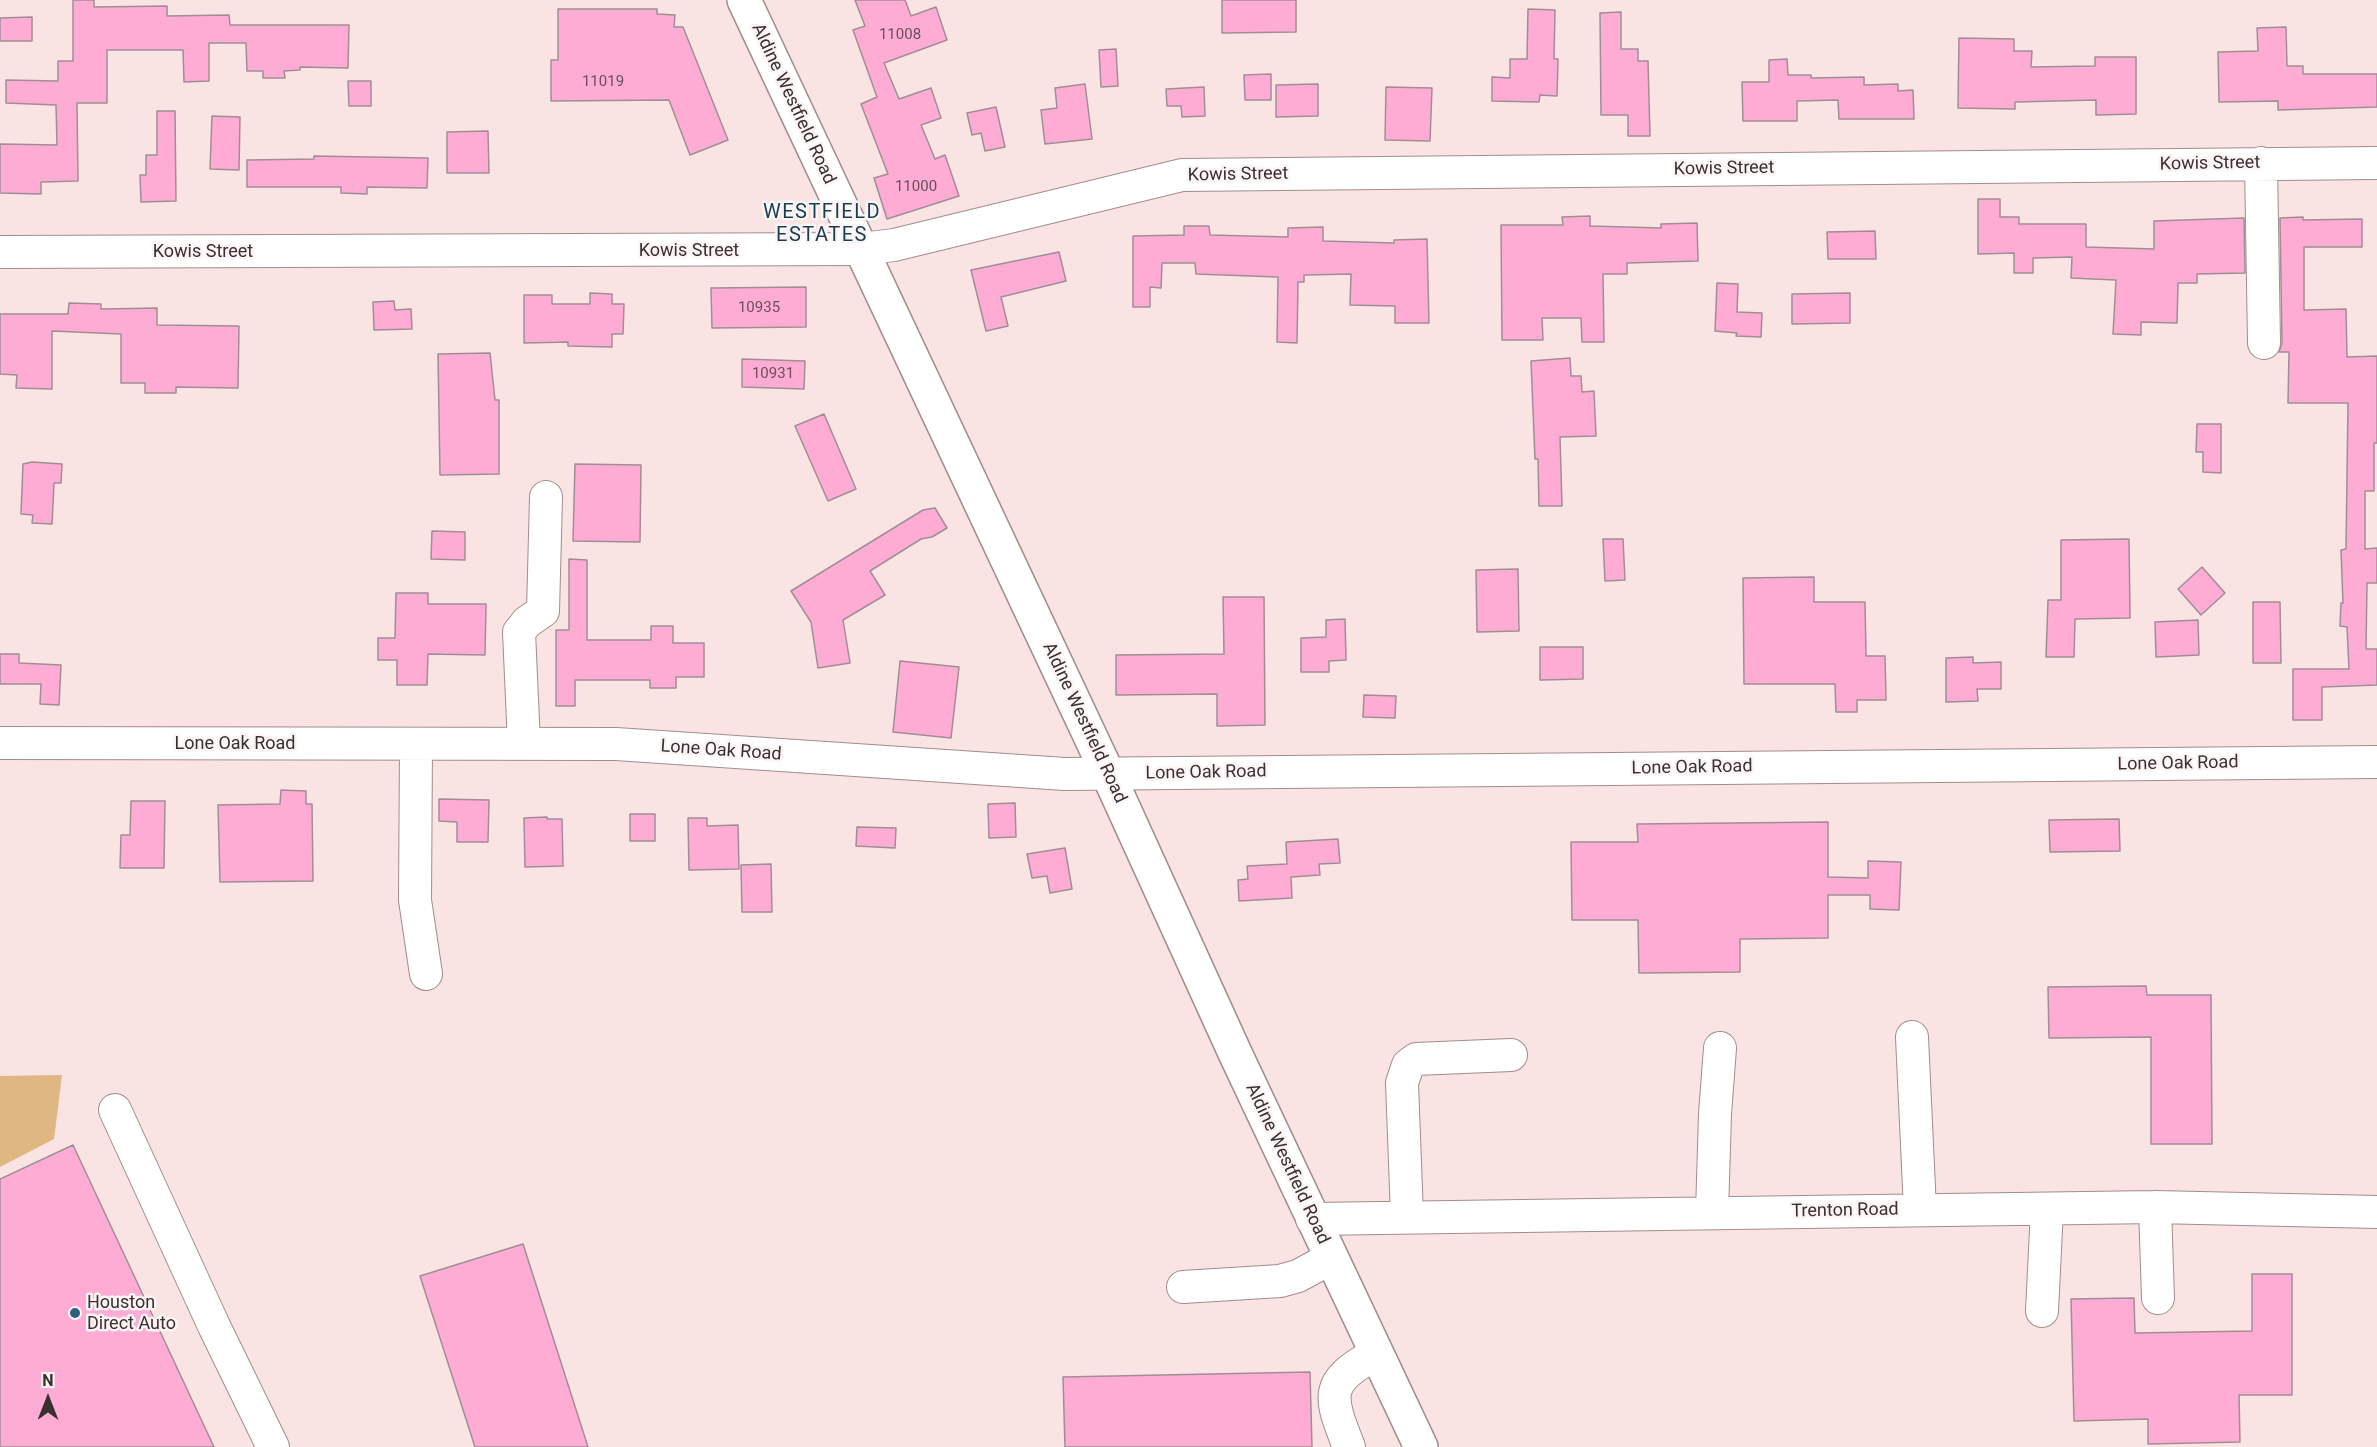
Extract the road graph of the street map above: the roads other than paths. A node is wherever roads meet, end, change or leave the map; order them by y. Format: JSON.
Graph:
{"nodes":[{"id":1,"x":744,"y":0,"type":"edge"},
{"id":2,"x":2261,"y":163,"type":"junction"},
{"id":3,"x":2377,"y":163,"type":"edge"},
{"id":4,"x":862,"y":249,"type":"junction"},
{"id":5,"x":0,"y":252,"type":"edge"},
{"id":6,"x":2264,"y":342,"type":"dead end"},
{"id":7,"x":546,"y":497,"type":"dead end"},
{"id":8,"x":0,"y":743,"type":"edge"},
{"id":9,"x":524,"y":744,"type":"junction"},
{"id":10,"x":416,"y":745,"type":"junction"},
{"id":11,"x":2377,"y":762,"type":"edge"},
{"id":12,"x":1108,"y":774,"type":"junction"},
{"id":13,"x":426,"y":974,"type":"dead end"},
{"id":14,"x":1912,"y":1037,"type":"dead end"},
{"id":15,"x":1720,"y":1048,"type":"dead end"},
{"id":16,"x":1511,"y":1055,"type":"dead end"},
{"id":17,"x":115,"y":1110,"type":"dead end"},
{"id":18,"x":2155,"y":1207,"type":"junction"},
{"id":19,"x":2047,"y":1209,"type":"junction"},
{"id":20,"x":1920,"y":1210,"type":"junction"},
{"id":21,"x":2377,"y":1212,"type":"edge"},
{"id":22,"x":1712,"y":1213,"type":"junction"},
{"id":23,"x":1407,"y":1216,"type":"junction"},
{"id":24,"x":1312,"y":1219,"type":"junction"},
{"id":25,"x":1331,"y":1258,"type":"junction"},
{"id":26,"x":1183,"y":1287,"type":"dead end"},
{"id":27,"x":2158,"y":1298,"type":"dead end"},
{"id":28,"x":2042,"y":1311,"type":"dead end"},
{"id":29,"x":1376,"y":1354,"type":"junction"},
{"id":30,"x":273,"y":1447,"type":"edge"},
{"id":31,"x":1349,"y":1447,"type":"edge"},
{"id":32,"x":1420,"y":1447,"type":"edge"}],
"edges":[{"from":1,"to":4,"type":"main road","name":"Aldine Westfield Road"},
{"from":2,"to":3,"type":"street","name":"Kowis Street"},
{"from":2,"to":4,"type":"street","name":"Kowis Street"},
{"from":2,"to":6,"type":"street"},
{"from":4,"to":5,"type":"street","name":"Kowis Street"},
{"from":4,"to":12,"type":"main road","name":"Aldine Westfield Road"},
{"from":7,"to":9,"type":"street"},
{"from":8,"to":10,"type":"street","name":"Lone Oak Road"},
{"from":9,"to":10,"type":"street","name":"Lone Oak Road"},
{"from":9,"to":12,"type":"street","name":"Lone Oak Road"},
{"from":10,"to":13,"type":"street"},
{"from":11,"to":12,"type":"street","name":"Lone Oak Road"},
{"from":12,"to":24,"type":"main road","name":"Aldine Westfield Road"},
{"from":14,"to":20,"type":"street"},
{"from":15,"to":22,"type":"street"},
{"from":16,"to":23,"type":"street"},
{"from":17,"to":30,"type":"street"},
{"from":18,"to":19,"type":"street","name":"Trenton Road"},
{"from":18,"to":21,"type":"street","name":"Trenton Road"},
{"from":18,"to":27,"type":"street"},
{"from":19,"to":20,"type":"street","name":"Trenton Road"},
{"from":19,"to":28,"type":"street"},
{"from":20,"to":22,"type":"street","name":"Trenton Road"},
{"from":22,"to":23,"type":"street","name":"Trenton Road"},
{"from":23,"to":24,"type":"street","name":"Trenton Road"},
{"from":24,"to":25,"type":"main road","name":"Aldine Westfield Road"},
{"from":25,"to":26,"type":"street"},
{"from":25,"to":29,"type":"main road","name":"Aldine Westfield Road"},
{"from":29,"to":31,"type":"street"},
{"from":29,"to":32,"type":"main road","name":"Aldine Westfield Road"}]}
